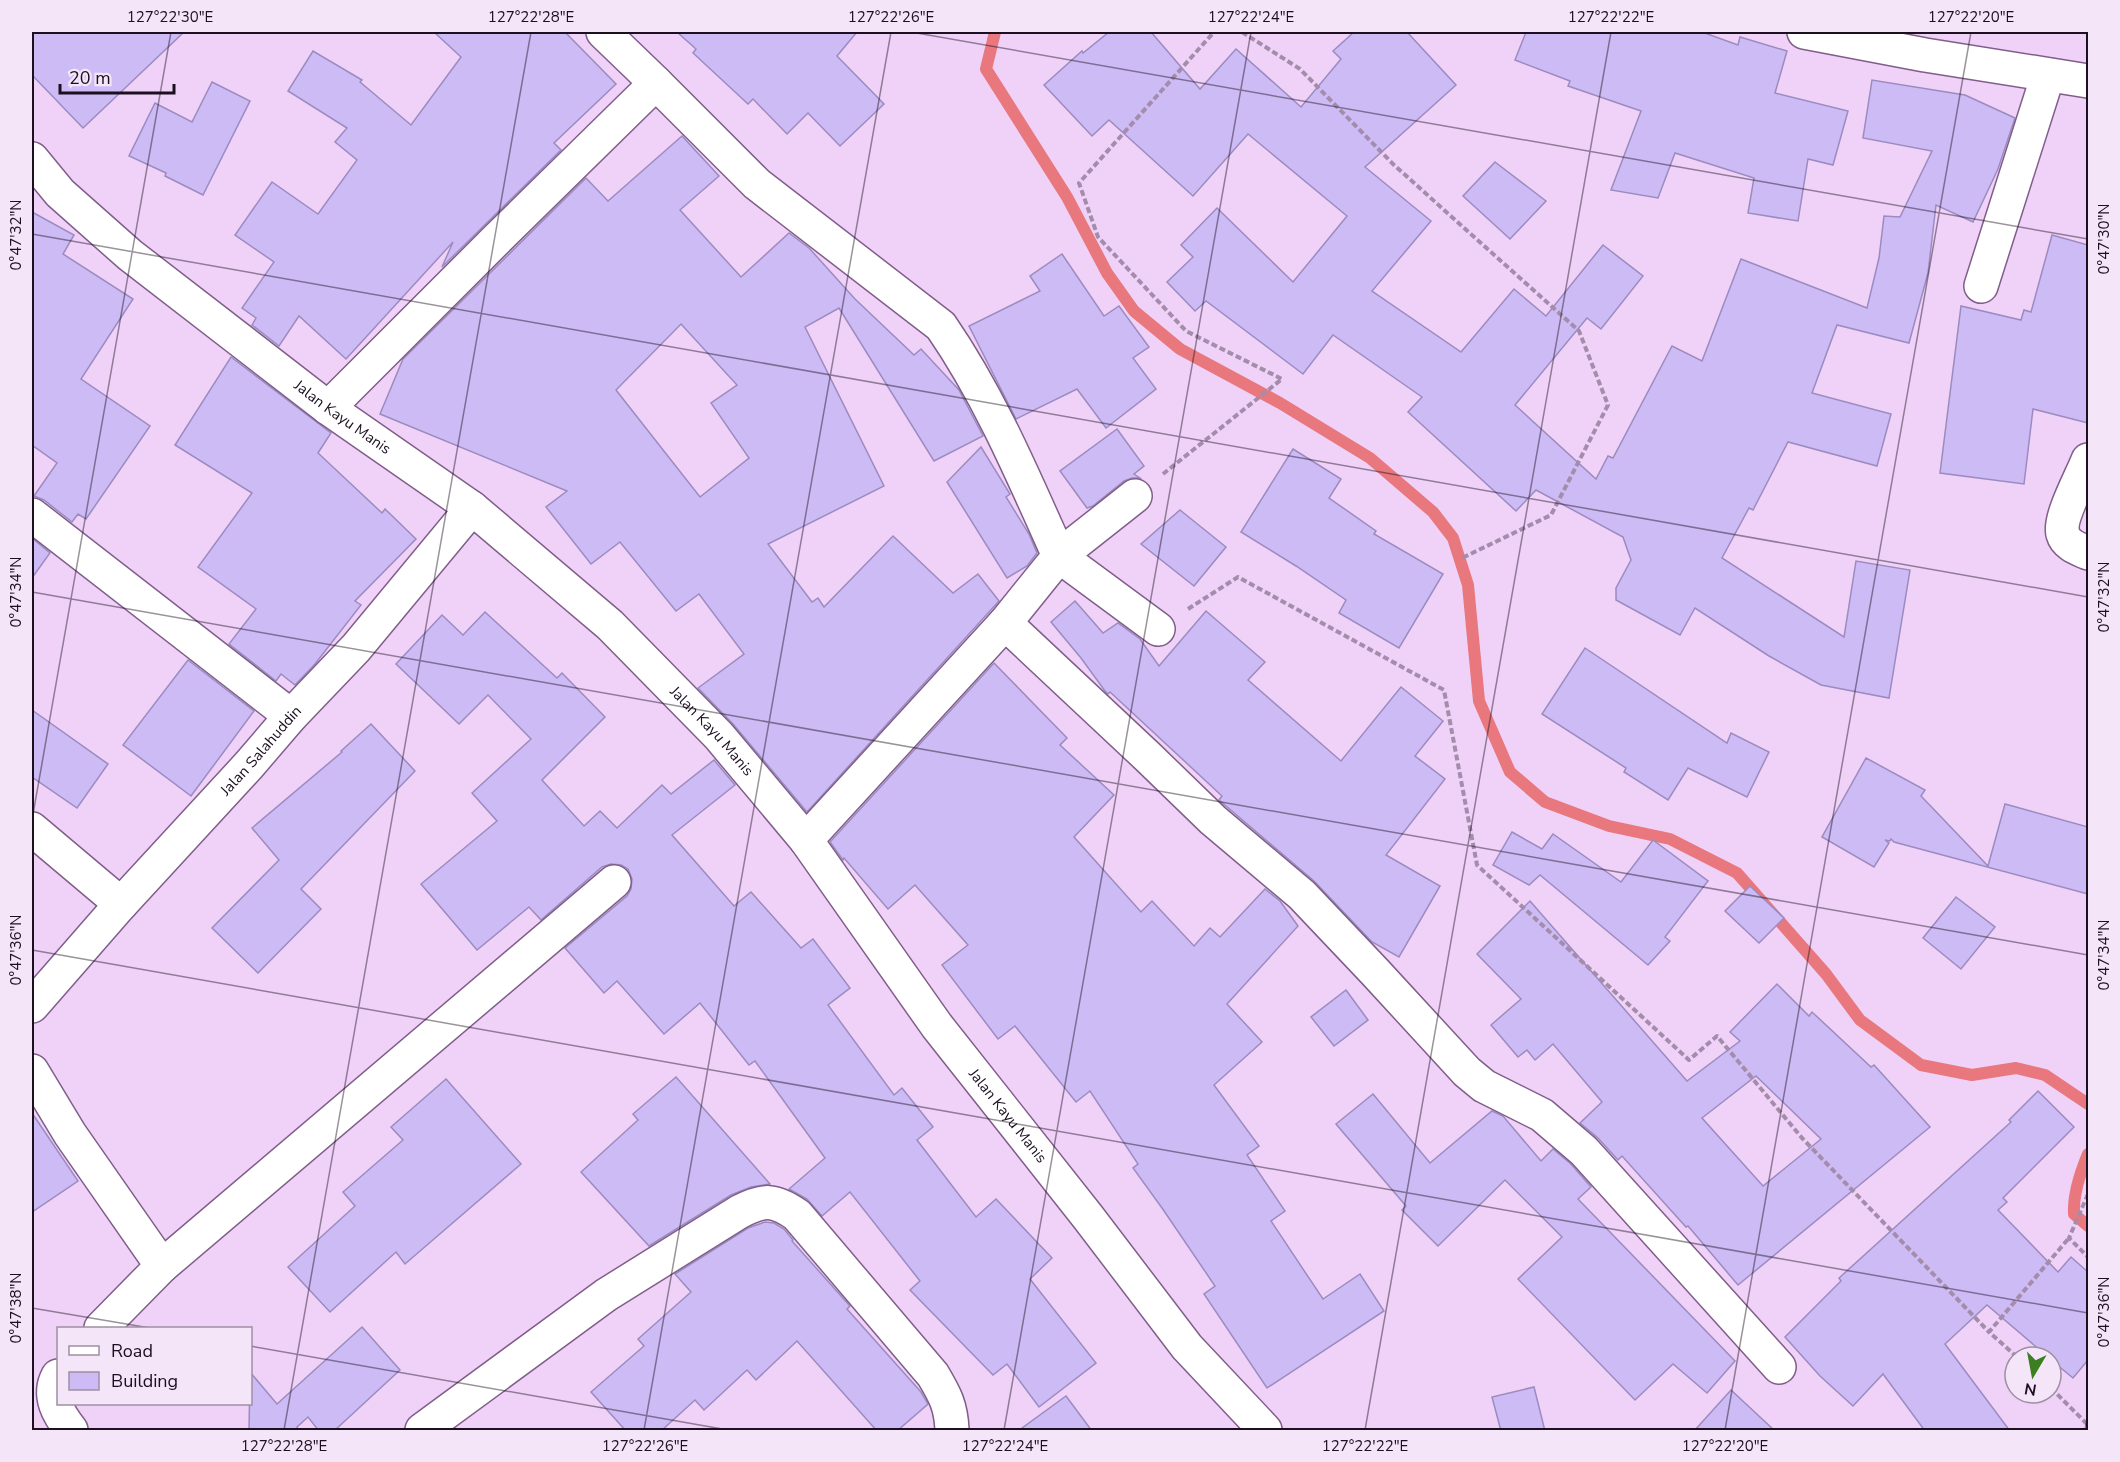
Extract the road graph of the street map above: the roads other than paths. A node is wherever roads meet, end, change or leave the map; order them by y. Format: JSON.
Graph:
{"nodes":[{"id":1,"x":603,"y":32,"type":"edge"},
{"id":2,"x":1804,"y":32,"type":"edge"},
{"id":3,"x":2048,"y":75,"type":"junction"},
{"id":4,"x":2088,"y":81,"type":"edge"},
{"id":5,"x":656,"y":83,"type":"junction"},
{"id":6,"x":32,"y":159,"type":"edge"},
{"id":7,"x":1981,"y":286,"type":"dead end"},
{"id":8,"x":328,"y":408,"type":"junction"},
{"id":9,"x":2088,"y":460,"type":"edge"},
{"id":10,"x":1135,"y":496,"type":"road end"},
{"id":11,"x":472,"y":508,"type":"junction"},
{"id":12,"x":32,"y":515,"type":"edge"},
{"id":13,"x":2088,"y":553,"type":"edge"},
{"id":14,"x":1059,"y":556,"type":"junction"},
{"id":15,"x":1005,"y":623,"type":"junction"},
{"id":16,"x":1158,"y":629,"type":"road end"},
{"id":17,"x":291,"y":716,"type":"junction"},
{"id":18,"x":32,"y":829,"type":"edge"},
{"id":19,"x":806,"y":840,"type":"junction"},
{"id":20,"x":614,"y":882,"type":"dead end"},
{"id":21,"x":121,"y":904,"type":"junction"},
{"id":22,"x":32,"y":1006,"type":"edge"},
{"id":23,"x":32,"y":1071,"type":"edge"},
{"id":24,"x":162,"y":1266,"type":"junction"},
{"id":25,"x":103,"y":1327,"type":"edge"},
{"id":26,"x":1779,"y":1367,"type":"dead end"},
{"id":27,"x":57,"y":1380,"type":"edge"},
{"id":28,"x":71,"y":1431,"type":"edge"},
{"id":29,"x":422,"y":1431,"type":"edge"},
{"id":30,"x":952,"y":1431,"type":"edge"},
{"id":31,"x":1265,"y":1431,"type":"edge"}],
"edges":[{"from":1,"to":5,"type":"street"},
{"from":2,"to":3,"type":"street"},
{"from":3,"to":4,"type":"street"},
{"from":3,"to":7,"type":"street"},
{"from":5,"to":8,"type":"street"},
{"from":5,"to":14,"type":"street"},
{"from":6,"to":8,"type":"street","name":"Jalan Kayu Manis"},
{"from":8,"to":11,"type":"street","name":"Jalan Kayu Manis"},
{"from":9,"to":13,"type":"street"},
{"from":10,"to":14,"type":"street"},
{"from":11,"to":17,"type":"street","name":"Jalan Salahuddin"},
{"from":11,"to":19,"type":"street","name":"Jalan Kayu Manis"},
{"from":12,"to":17,"type":"street"},
{"from":14,"to":15,"type":"street"},
{"from":14,"to":16,"type":"street"},
{"from":15,"to":19,"type":"street"},
{"from":15,"to":26,"type":"street"},
{"from":17,"to":21,"type":"street","name":"Jalan Salahuddin"},
{"from":18,"to":21,"type":"street"},
{"from":19,"to":31,"type":"street","name":"Jalan Kayu Manis"},
{"from":20,"to":24,"type":"street"},
{"from":21,"to":22,"type":"street","name":"Jalan Salahuddin"},
{"from":23,"to":24,"type":"street"},
{"from":24,"to":25,"type":"street"},
{"from":27,"to":28,"type":"street"},
{"from":29,"to":30,"type":"street"}]}
